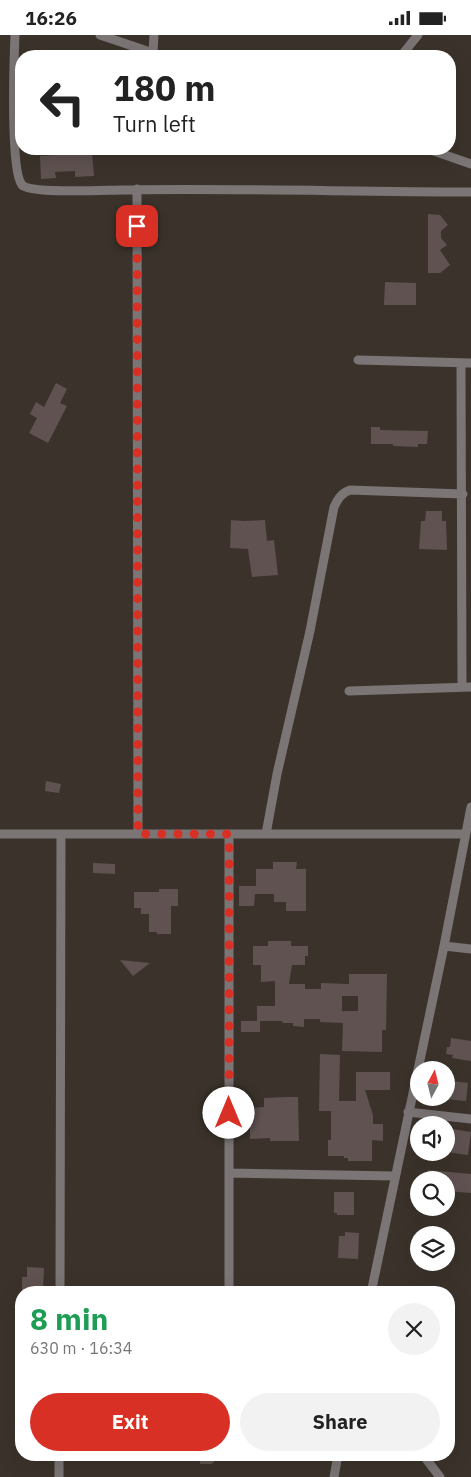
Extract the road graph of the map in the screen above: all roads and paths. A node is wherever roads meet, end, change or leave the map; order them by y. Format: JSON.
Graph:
{"nodes":[{"id":1,"x":15,"y":35,"type":"edge"},
{"id":2,"x":100,"y":35,"type":"edge"},
{"id":3,"x":154,"y":35,"type":"edge"},
{"id":4,"x":418,"y":35,"type":"edge"},
{"id":5,"x":15,"y":50,"type":"edge"},
{"id":6,"x":144,"y":50,"type":"edge"},
{"id":7,"x":157,"y":50,"type":"edge"},
{"id":8,"x":406,"y":50,"type":"edge"},
{"id":9,"x":16,"y":155,"type":"edge"},
{"id":10,"x":445,"y":155,"type":"edge"},
{"id":11,"x":471,"y":164,"type":"edge"},
{"id":12,"x":137,"y":189,"type":"junction"},
{"id":13,"x":471,"y":192,"type":"edge"},
{"id":14,"x":358,"y":361,"type":"dead end"},
{"id":15,"x":466,"y":363,"type":"edge"},
{"id":16,"x":463,"y":494,"type":"junction"},
{"id":17,"x":467,"y":687,"type":"edge"},
{"id":18,"x":349,"y":691,"type":"dead end"},
{"id":19,"x":471,"y":807,"type":"edge"},
{"id":20,"x":0,"y":833,"type":"edge"},
{"id":21,"x":61,"y":834,"type":"junction"},
{"id":22,"x":138,"y":834,"type":"junction"},
{"id":23,"x":229,"y":834,"type":"junction"},
{"id":24,"x":266,"y":834,"type":"junction"},
{"id":25,"x":465,"y":834,"type":"junction"},
{"id":26,"x":444,"y":946,"type":"junction"},
{"id":27,"x":471,"y":949,"type":"edge"},
{"id":28,"x":408,"y":1112,"type":"junction"},
{"id":29,"x":471,"y":1119,"type":"edge"},
{"id":30,"x":229,"y":1173,"type":"junction"},
{"id":31,"x":395,"y":1176,"type":"junction"},
{"id":32,"x":60,"y":1286,"type":"edge"},
{"id":33,"x":229,"y":1286,"type":"edge"},
{"id":34,"x":372,"y":1286,"type":"edge"},
{"id":35,"x":59,"y":1461,"type":"edge"},
{"id":36,"x":337,"y":1461,"type":"edge"},
{"id":37,"x":427,"y":1461,"type":"edge"},
{"id":38,"x":59,"y":1477,"type":"edge"},
{"id":39,"x":334,"y":1477,"type":"edge"},
{"id":40,"x":440,"y":1477,"type":"edge"}],
"edges":[{"from":1,"to":5,"type":"street"},
{"from":2,"to":6,"type":"street"},
{"from":3,"to":7,"type":"street"},
{"from":4,"to":8,"type":"street"},
{"from":9,"to":12,"type":"street"},
{"from":10,"to":11,"type":"street"},
{"from":12,"to":13,"type":"street"},
{"from":12,"to":22,"type":"street"},
{"from":14,"to":15,"type":"street"},
{"from":15,"to":16,"type":"street"},
{"from":16,"to":17,"type":"street"},
{"from":16,"to":24,"type":"street"},
{"from":17,"to":18,"type":"street"},
{"from":19,"to":25,"type":"street"},
{"from":20,"to":21,"type":"street"},
{"from":21,"to":22,"type":"street"},
{"from":21,"to":32,"type":"street"},
{"from":22,"to":23,"type":"street"},
{"from":23,"to":24,"type":"street"},
{"from":23,"to":30,"type":"street"},
{"from":24,"to":25,"type":"street"},
{"from":25,"to":26,"type":"street"},
{"from":26,"to":27,"type":"street"},
{"from":26,"to":28,"type":"street"},
{"from":28,"to":29,"type":"street"},
{"from":28,"to":31,"type":"street"},
{"from":30,"to":31,"type":"street"},
{"from":30,"to":33,"type":"street"},
{"from":31,"to":34,"type":"street"},
{"from":35,"to":38,"type":"street"},
{"from":36,"to":39,"type":"street"},
{"from":37,"to":40,"type":"street"}]}
